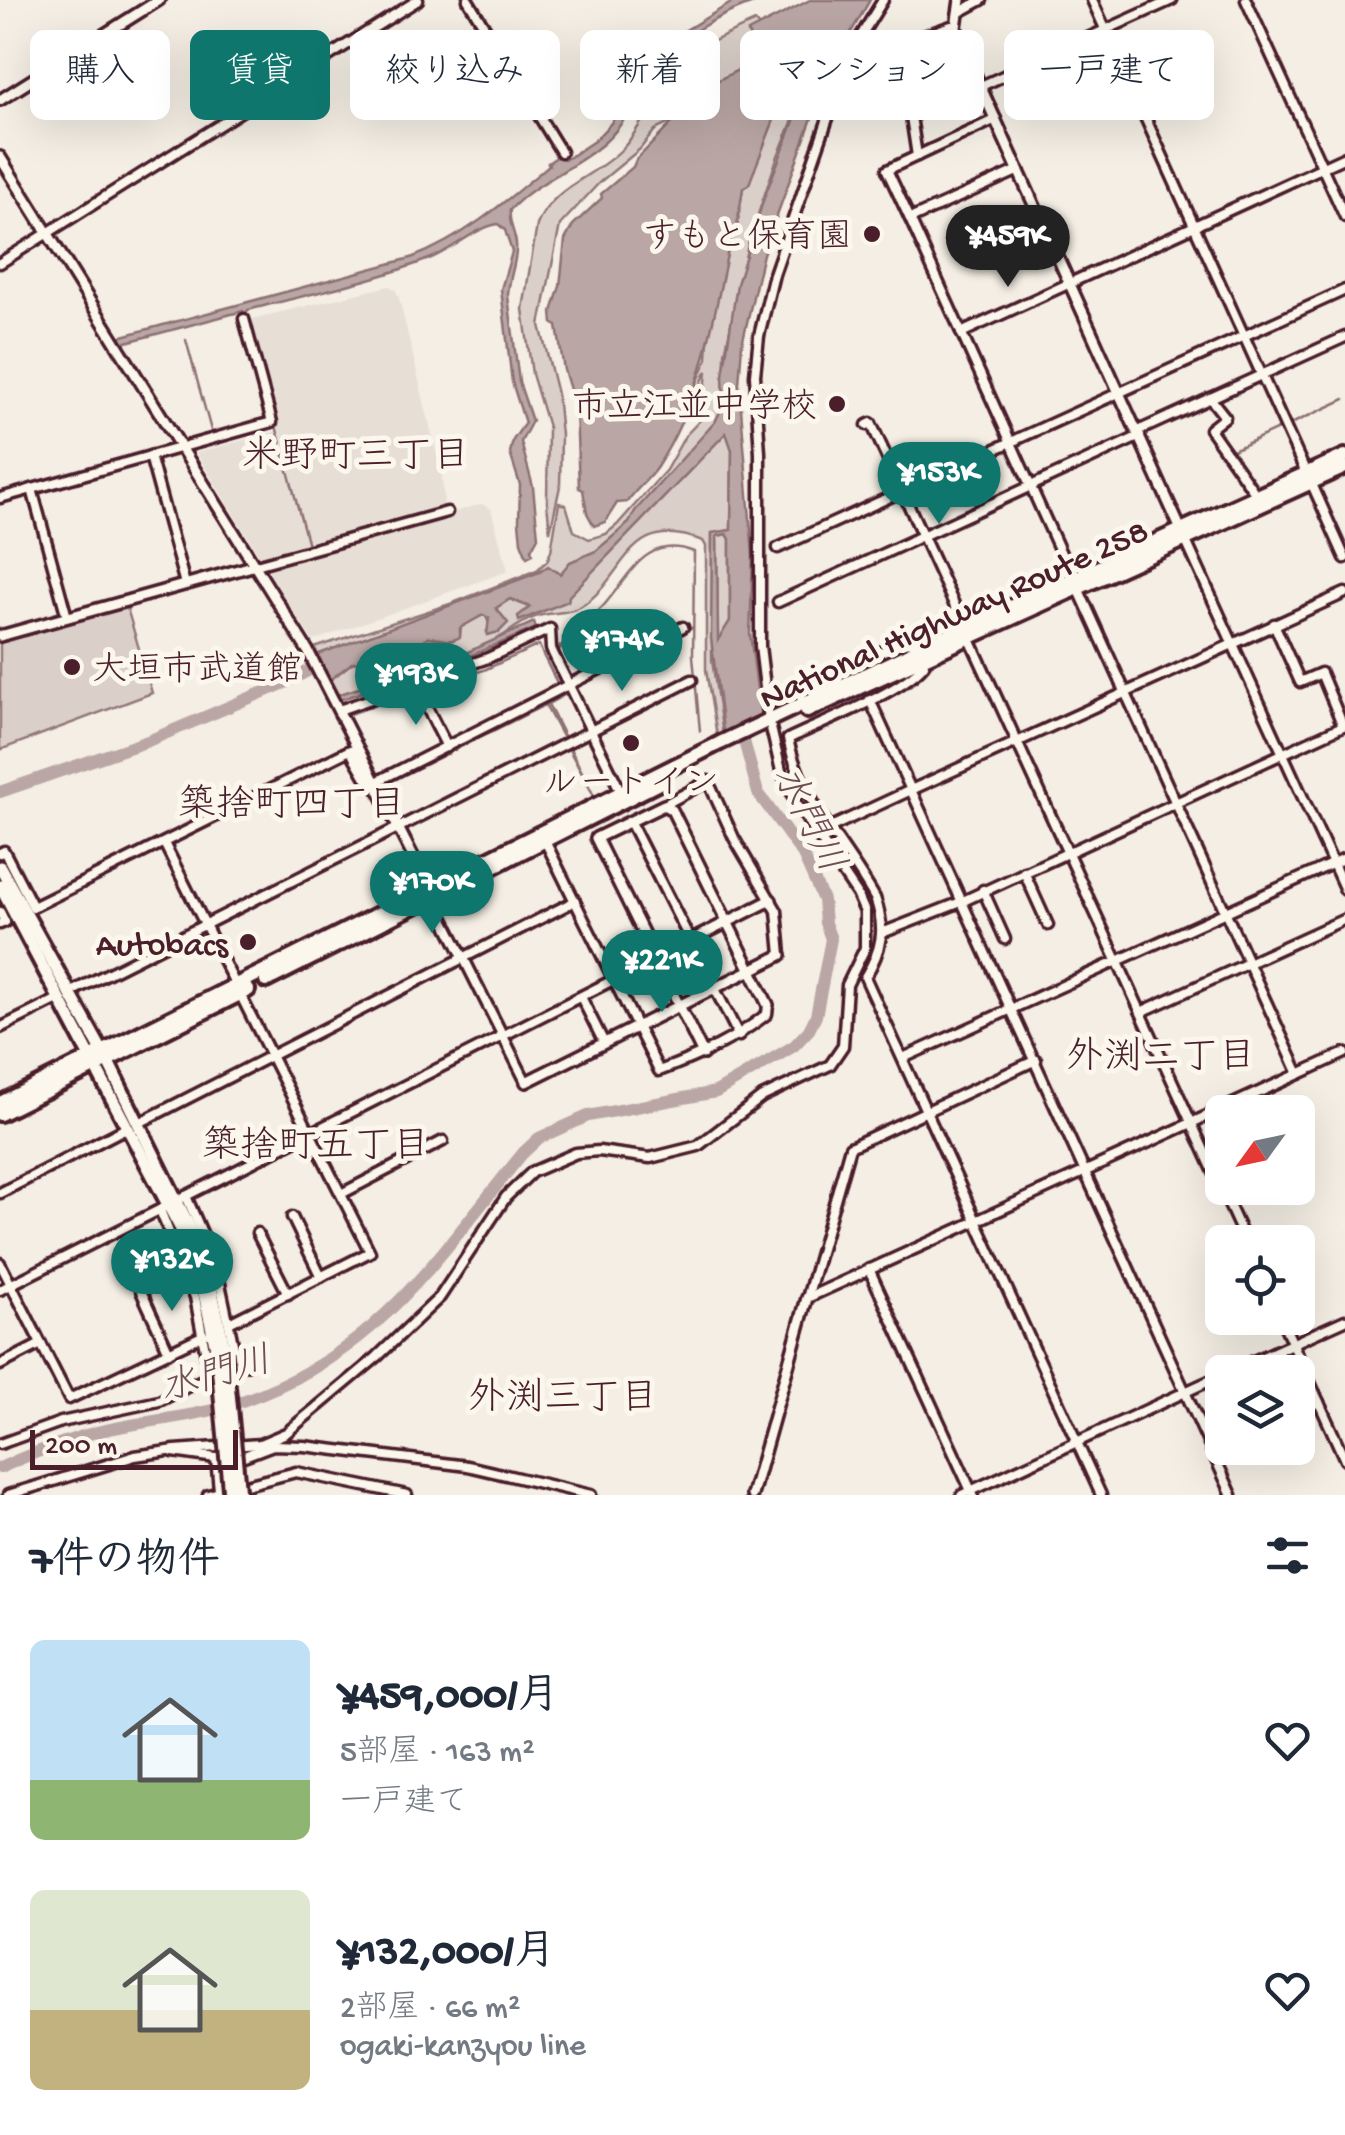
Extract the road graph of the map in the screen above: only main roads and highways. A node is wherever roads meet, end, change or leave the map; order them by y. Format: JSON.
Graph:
{"nodes":[{"id":1,"x":1345,"y":456,"type":"edge"},
{"id":2,"x":1345,"y":467,"type":"edge"},
{"id":3,"x":1309,"y":478,"type":"junction"},
{"id":4,"x":1183,"y":534,"type":"junction"},
{"id":5,"x":721,"y":747,"type":"junction"},
{"id":6,"x":585,"y":815,"type":"junction"},
{"id":7,"x":0,"y":867,"type":"edge"},
{"id":8,"x":0,"y":886,"type":"edge"},
{"id":9,"x":431,"y":892,"type":"junction"},
{"id":10,"x":26,"y":928,"type":"junction"},
{"id":11,"x":99,"y":1059,"type":"junction"},
{"id":12,"x":0,"y":1103,"type":"edge"},
{"id":13,"x":0,"y":1114,"type":"edge"},
{"id":14,"x":221,"y":1352,"type":"junction"},
{"id":15,"x":225,"y":1492,"type":"edge"},
{"id":16,"x":239,"y":1495,"type":"edge"}],
"edges":[{"from":1,"to":3,"type":"highway","name":"National Highway Route 258"},
{"from":2,"to":3,"type":"highway","name":"National Highway Route 258"},
{"from":3,"to":4,"type":"highway","name":"National Highway Route 258"},
{"from":3,"to":4,"type":"highway","name":"National Highway Route 258"},
{"from":4,"to":5,"type":"highway","name":"National Highway Route 258"},
{"from":5,"to":6,"type":"highway","name":"National Highway Route 258"},
{"from":5,"to":6,"type":"highway","name":"National Highway Route 258"},
{"from":6,"to":9,"type":"highway","name":"National Highway Route 258"},
{"from":6,"to":9,"type":"highway","name":"National Highway Route 258"},
{"from":7,"to":10,"type":"main road"},
{"from":8,"to":10,"type":"main road"},
{"from":9,"to":11,"type":"highway","name":"National Highway Route 258"},
{"from":10,"to":11,"type":"main road"},
{"from":11,"to":12,"type":"highway","name":"National Highway Route 258"},
{"from":11,"to":13,"type":"highway","name":"National Highway Route 258"},
{"from":11,"to":14,"type":"main road"},
{"from":14,"to":15,"type":"main road","bridge":true},
{"from":14,"to":16,"type":"main road","bridge":true}]}
